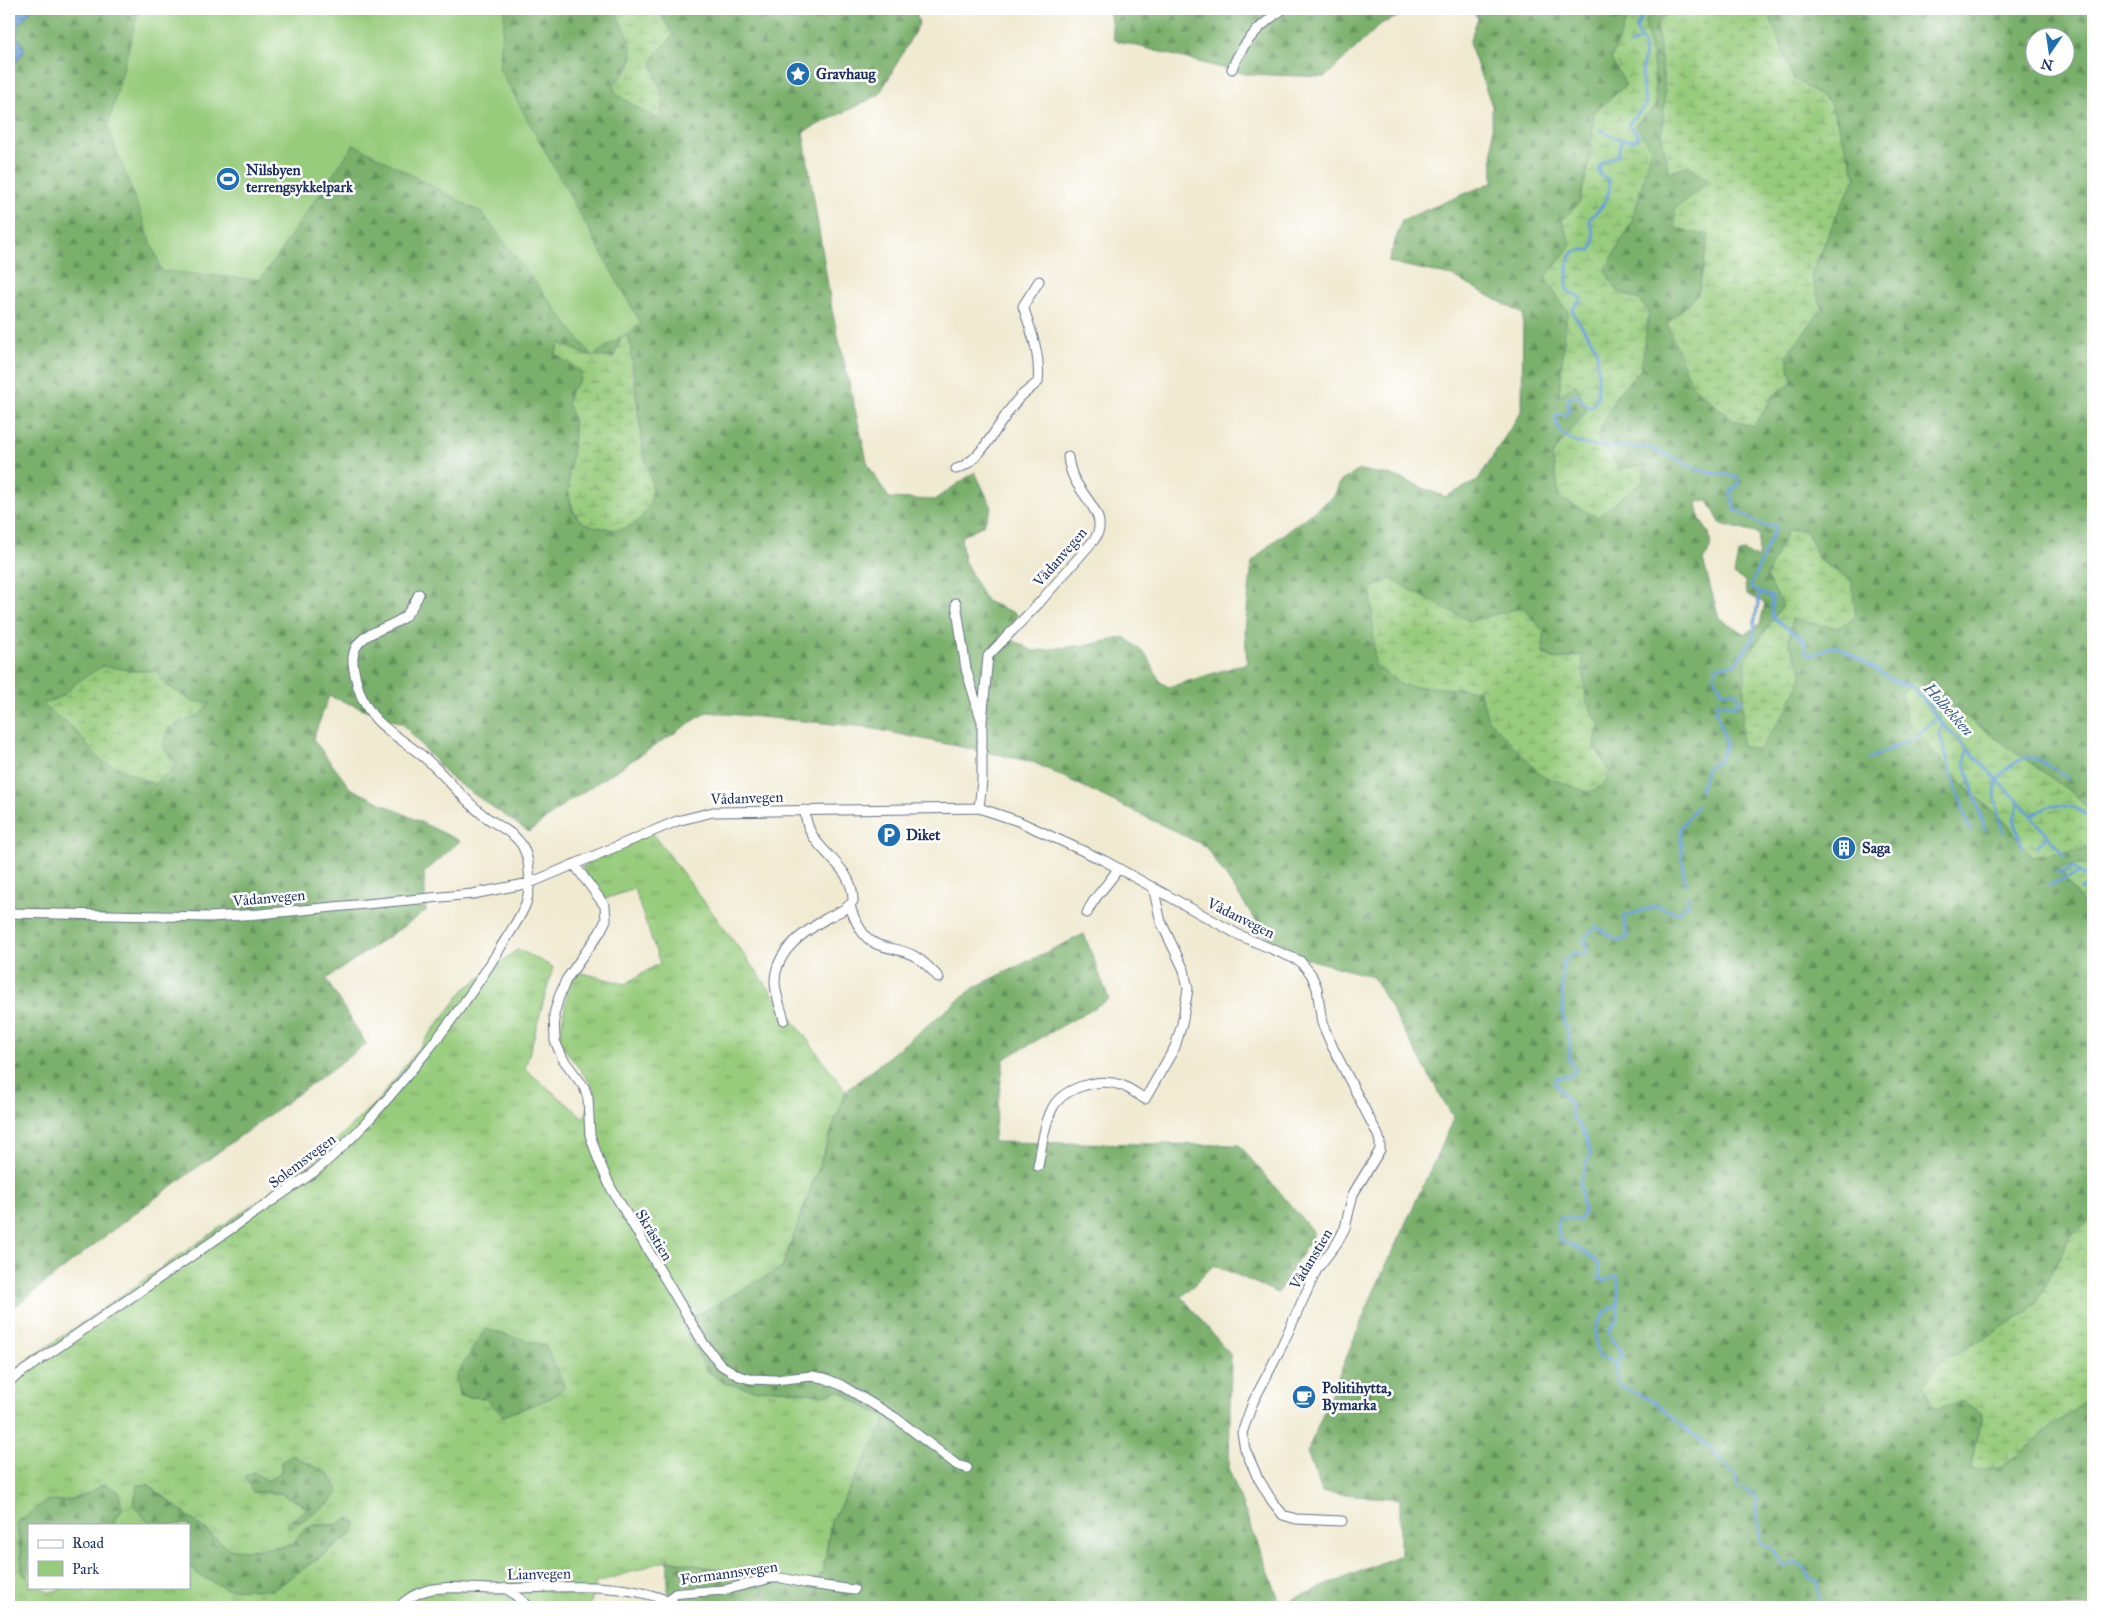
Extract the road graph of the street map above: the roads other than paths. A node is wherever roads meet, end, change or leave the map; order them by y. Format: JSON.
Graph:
{"nodes":[{"id":1,"x":1283,"y":9,"type":"edge"},
{"id":2,"x":1232,"y":69,"type":"dead end"},
{"id":3,"x":1039,"y":281,"type":"dead end"},
{"id":4,"x":1068,"y":457,"type":"dead end"},
{"id":5,"x":956,"y":469,"type":"dead end"},
{"id":6,"x":419,"y":594,"type":"dead end"},
{"id":7,"x":956,"y":602,"type":"dead end"},
{"id":8,"x":982,"y":722,"type":"junction"},
{"id":9,"x":979,"y":808,"type":"junction"},
{"id":10,"x":805,"y":810,"type":"junction"},
{"id":11,"x":574,"y":864,"type":"junction"},
{"id":12,"x":1118,"y":868,"type":"junction"},
{"id":13,"x":530,"y":883,"type":"junction"},
{"id":14,"x":1154,"y":887,"type":"junction"},
{"id":15,"x":850,"y":905,"type":"junction"},
{"id":16,"x":9,"y":913,"type":"edge"},
{"id":17,"x":1087,"y":913,"type":"dead end"},
{"id":18,"x":1300,"y":961,"type":"joint"},
{"id":19,"x":940,"y":978,"type":"dead end"},
{"id":20,"x":784,"y":1020,"type":"dead end"},
{"id":21,"x":1038,"y":1166,"type":"dead end"},
{"id":22,"x":9,"y":1381,"type":"edge"},
{"id":23,"x":968,"y":1468,"type":"dead end"},
{"id":24,"x":1342,"y":1521,"type":"dead end"},
{"id":25,"x":506,"y":1588,"type":"junction"},
{"id":26,"x":854,"y":1590,"type":"dead end"},
{"id":27,"x":669,"y":1600,"type":"junction"},
{"id":28,"x":399,"y":1607,"type":"edge"},
{"id":29,"x":530,"y":1607,"type":"edge"},
{"id":30,"x":681,"y":1607,"type":"edge"}],
"edges":[{"from":1,"to":2,"type":"street"},
{"from":3,"to":5,"type":"street"},
{"from":4,"to":8,"type":"street","name":"Vådanvegen"},
{"from":6,"to":13,"type":"street"},
{"from":7,"to":8,"type":"street","name":"Vådanvegen"},
{"from":8,"to":9,"type":"street","name":"Vådanvegen"},
{"from":9,"to":10,"type":"street","name":"Vådanvegen"},
{"from":9,"to":12,"type":"street","name":"Vådanvegen"},
{"from":10,"to":11,"type":"street","name":"Vådanvegen"},
{"from":10,"to":15,"type":"street"},
{"from":11,"to":13,"type":"street","name":"Vådanvegen"},
{"from":11,"to":23,"type":"street","name":"Skråstien"},
{"from":12,"to":14,"type":"street","name":"Vådanvegen"},
{"from":12,"to":17,"type":"street"},
{"from":13,"to":16,"type":"street","name":"Vådanvegen"},
{"from":13,"to":22,"type":"street","name":"Solemsvegen"},
{"from":14,"to":18,"type":"street","name":"Vådanvegen"},
{"from":14,"to":21,"type":"street"},
{"from":15,"to":19,"type":"street"},
{"from":15,"to":20,"type":"street"},
{"from":18,"to":24,"type":"street","name":"Vådanstien"},
{"from":25,"to":27,"type":"street","name":"Lianvegen"},
{"from":25,"to":28,"type":"street","name":"Lianvegen"},
{"from":25,"to":29,"type":"street"},
{"from":26,"to":27,"type":"street","name":"Formannsvegen"},
{"from":27,"to":30,"type":"street","name":"Lianvegen"}]}
